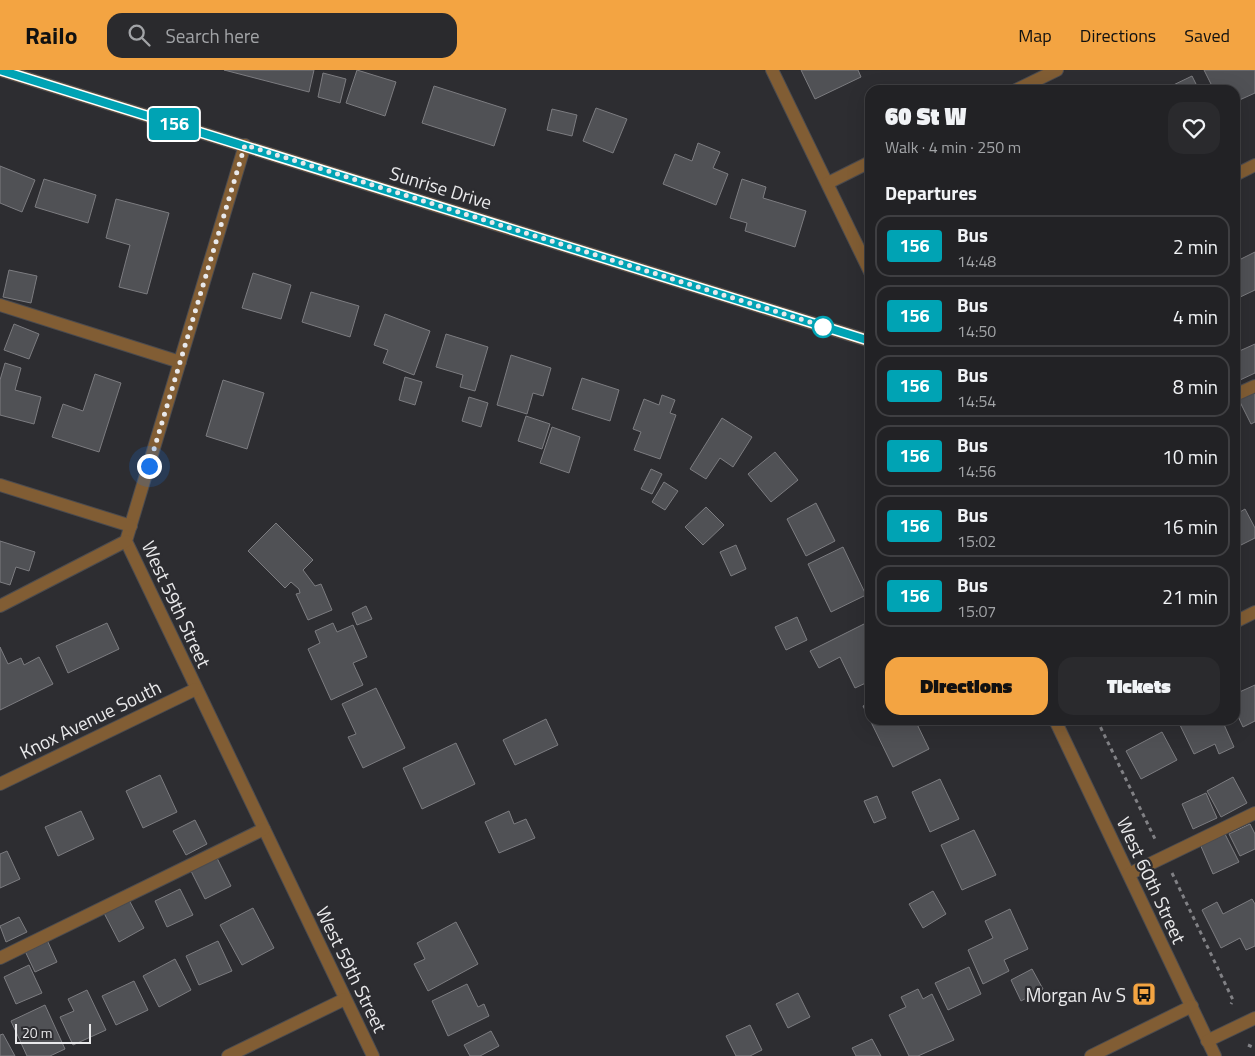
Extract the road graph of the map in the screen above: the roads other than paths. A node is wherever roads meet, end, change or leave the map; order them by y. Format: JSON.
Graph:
{"nodes":[{"id":1,"x":0,"y":70,"type":"edge"},
{"id":2,"x":772,"y":70,"type":"edge"},
{"id":3,"x":1056,"y":70,"type":"edge"},
{"id":4,"x":1026,"y":85,"type":"edge"},
{"id":5,"x":245,"y":145,"type":"junction"},
{"id":6,"x":865,"y":164,"type":"edge"},
{"id":7,"x":1255,"y":165,"type":"edge"},
{"id":8,"x":1240,"y":172,"type":"edge"},
{"id":9,"x":828,"y":183,"type":"junction"},
{"id":10,"x":865,"y":261,"type":"edge"},
{"id":11,"x":0,"y":304,"type":"edge"},
{"id":12,"x":865,"y":339,"type":"edge"},
{"id":13,"x":180,"y":362,"type":"junction"},
{"id":14,"x":1255,"y":386,"type":"edge"},
{"id":15,"x":1240,"y":393,"type":"edge"},
{"id":16,"x":0,"y":485,"type":"edge"},
{"id":17,"x":131,"y":526,"type":"junction"},
{"id":18,"x":126,"y":541,"type":"junction"},
{"id":19,"x":0,"y":606,"type":"edge"},
{"id":20,"x":1255,"y":612,"type":"edge"},
{"id":21,"x":1240,"y":620,"type":"edge"},
{"id":22,"x":196,"y":689,"type":"junction"},
{"id":23,"x":1057,"y":725,"type":"edge"},
{"id":24,"x":0,"y":784,"type":"edge"},
{"id":25,"x":1255,"y":813,"type":"edge"},
{"id":26,"x":264,"y":829,"type":"junction"},
{"id":27,"x":1129,"y":874,"type":"junction"},
{"id":28,"x":0,"y":958,"type":"edge"},
{"id":29,"x":345,"y":999,"type":"junction"},
{"id":30,"x":1192,"y":1006,"type":"junction"},
{"id":31,"x":1255,"y":1018,"type":"edge"},
{"id":32,"x":1208,"y":1040,"type":"junction"},
{"id":33,"x":228,"y":1056,"type":"edge"},
{"id":34,"x":373,"y":1056,"type":"edge"},
{"id":35,"x":1091,"y":1056,"type":"edge"},
{"id":36,"x":1215,"y":1056,"type":"edge"}],
"edges":[{"from":1,"to":5,"type":"street","name":"Sunrise Drive"},
{"from":2,"to":9,"type":"street"},
{"from":3,"to":4,"type":"street"},
{"from":5,"to":12,"type":"street","name":"Sunrise Drive"},
{"from":5,"to":13,"type":"street","name":"West 59th Street"},
{"from":6,"to":9,"type":"street"},
{"from":7,"to":8,"type":"street"},
{"from":9,"to":10,"type":"street"},
{"from":11,"to":13,"type":"street"},
{"from":13,"to":17,"type":"street","name":"West 59th Street"},
{"from":14,"to":15,"type":"street"},
{"from":16,"to":17,"type":"street"},
{"from":17,"to":18,"type":"street","name":"West 59th Street"},
{"from":18,"to":19,"type":"street"},
{"from":18,"to":22,"type":"street","name":"West 59th Street"},
{"from":20,"to":21,"type":"street"},
{"from":22,"to":24,"type":"street","name":"Knox Avenue South"},
{"from":22,"to":26,"type":"street","name":"West 59th Street"},
{"from":23,"to":27,"type":"street","name":"West 60th Street"},
{"from":25,"to":27,"type":"street"},
{"from":26,"to":28,"type":"street"},
{"from":26,"to":29,"type":"street","name":"West 59th Street"},
{"from":27,"to":30,"type":"street","name":"West 60th Street"},
{"from":29,"to":33,"type":"street"},
{"from":29,"to":34,"type":"street","name":"West 59th Street"},
{"from":30,"to":32,"type":"street","name":"West 60th Street"},
{"from":30,"to":35,"type":"street"},
{"from":31,"to":32,"type":"street"},
{"from":32,"to":36,"type":"street","name":"West 60th Street"}]}
